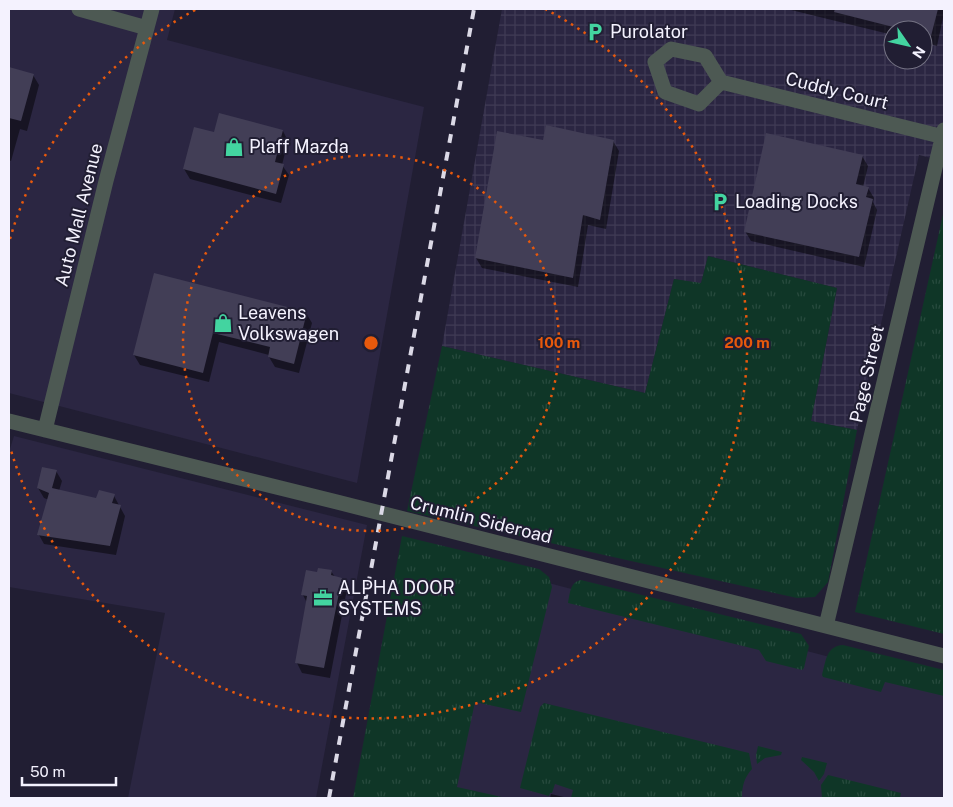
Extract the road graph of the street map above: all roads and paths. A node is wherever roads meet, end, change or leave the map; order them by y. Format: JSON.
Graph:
{"nodes":[{"id":1,"x":78,"y":9,"type":"edge"},
{"id":2,"x":152,"y":9,"type":"edge"},
{"id":3,"x":147,"y":28,"type":"junction"},
{"id":4,"x":722,"y":82,"type":"dead end"},
{"id":5,"x":944,"y":134,"type":"edge"},
{"id":6,"x":9,"y":421,"type":"edge"},
{"id":7,"x":45,"y":430,"type":"junction"},
{"id":8,"x":826,"y":626,"type":"junction"},
{"id":9,"x":944,"y":656,"type":"edge"}],
"edges":[{"from":1,"to":3,"type":"street"},
{"from":2,"to":3,"type":"street","name":"Auto Mall Avenue"},
{"from":3,"to":7,"type":"street","name":"Auto Mall Avenue"},
{"from":4,"to":5,"type":"street","name":"Cuddy Court"},
{"from":5,"to":8,"type":"street","name":"Page Street"},
{"from":6,"to":7,"type":"street","name":"Crumlin Sideroad"},
{"from":7,"to":8,"type":"street","name":"Crumlin Sideroad"},
{"from":8,"to":9,"type":"street","name":"Crumlin Sideroad"}]}
